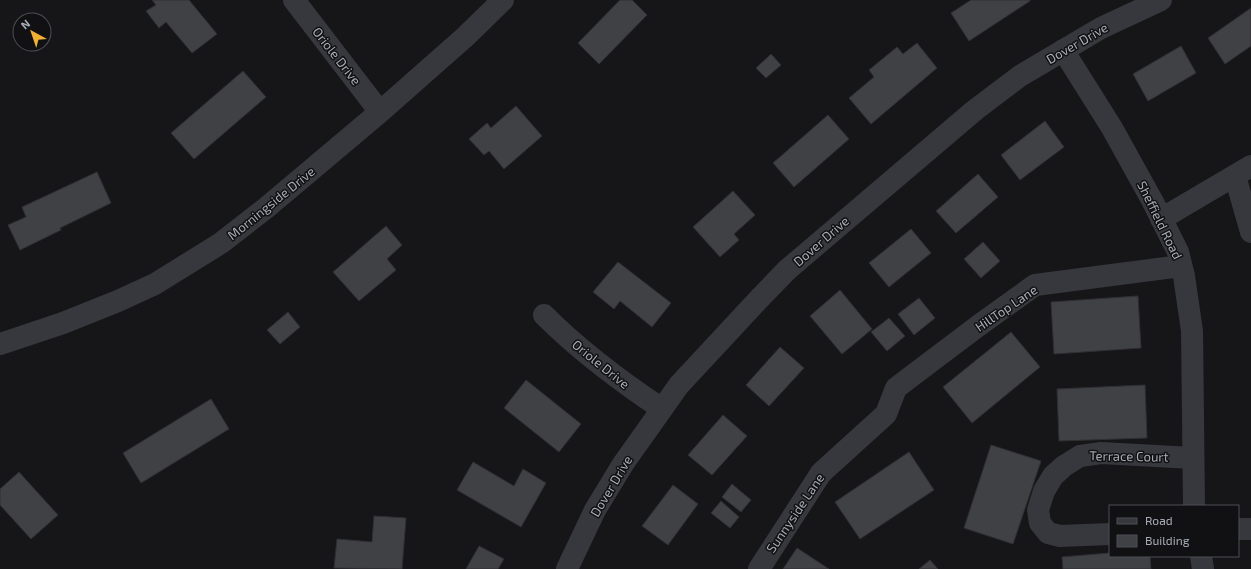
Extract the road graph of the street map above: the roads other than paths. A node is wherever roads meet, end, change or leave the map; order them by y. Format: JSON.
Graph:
{"nodes":[{"id":1,"x":294,"y":0,"type":"edge"},
{"id":2,"x":503,"y":0,"type":"edge"},
{"id":3,"x":1161,"y":0,"type":"edge"},
{"id":4,"x":1063,"y":50,"type":"junction"},
{"id":5,"x":380,"y":112,"type":"junction"},
{"id":6,"x":1243,"y":171,"type":"edge"},
{"id":7,"x":1161,"y":219,"type":"junction"},
{"id":8,"x":1251,"y":232,"type":"edge"},
{"id":9,"x":1181,"y":266,"type":"junction"},
{"id":10,"x":544,"y":315,"type":"dead end"},
{"id":11,"x":0,"y":344,"type":"edge"},
{"id":12,"x":896,"y":388,"type":"joint"},
{"id":13,"x":662,"y":409,"type":"junction"},
{"id":14,"x":1193,"y":458,"type":"junction"},
{"id":15,"x":1194,"y":505,"type":"edge"},
{"id":16,"x":1239,"y":529,"type":"edge"},
{"id":17,"x":1251,"y":529,"type":"edge"},
{"id":18,"x":1109,"y":534,"type":"edge"},
{"id":19,"x":1200,"y":557,"type":"edge"},
{"id":20,"x":567,"y":569,"type":"edge"},
{"id":21,"x":758,"y":569,"type":"edge"},
{"id":22,"x":1203,"y":569,"type":"edge"}],
"edges":[{"from":1,"to":5,"type":"street","name":"Oriole Drive"},
{"from":2,"to":5,"type":"street","name":"Morningside Drive"},
{"from":3,"to":4,"type":"street","name":"Dover Drive"},
{"from":4,"to":7,"type":"street","name":"Sheffield Road"},
{"from":4,"to":13,"type":"street","name":"Dover Drive"},
{"from":5,"to":11,"type":"street","name":"Morningside Drive"},
{"from":6,"to":7,"type":"street"},
{"from":6,"to":8,"type":"street"},
{"from":7,"to":9,"type":"street","name":"Sheffield Road"},
{"from":9,"to":12,"type":"street","name":"HillTop Lane"},
{"from":9,"to":14,"type":"street","name":"Sheffield Road"},
{"from":10,"to":13,"type":"street","name":"Oriole Drive"},
{"from":12,"to":21,"type":"street","name":"Sunnyside Lane"},
{"from":13,"to":20,"type":"street","name":"Dover Drive"},
{"from":14,"to":15,"type":"street","name":"Sheffield Road"},
{"from":14,"to":18,"type":"street","name":"Terrace Court"},
{"from":16,"to":17,"type":"street"},
{"from":19,"to":22,"type":"street"}]}
